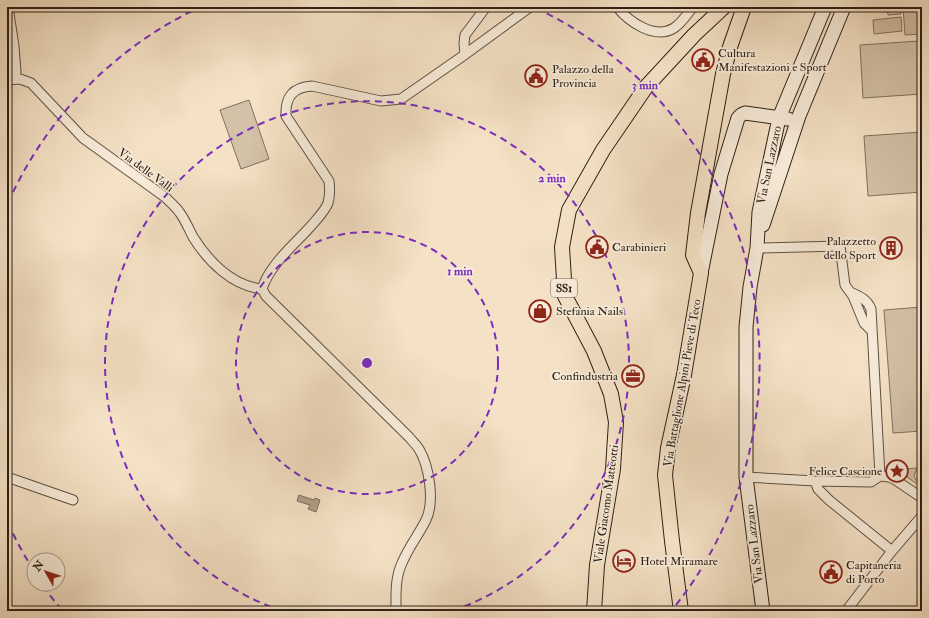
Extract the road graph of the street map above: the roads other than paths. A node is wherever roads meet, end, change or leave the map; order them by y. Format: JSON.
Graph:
{"nodes":[{"id":1,"x":8,"y":7,"type":"edge"},
{"id":2,"x":486,"y":7,"type":"edge"},
{"id":3,"x":530,"y":7,"type":"edge"},
{"id":4,"x":617,"y":7,"type":"edge"},
{"id":5,"x":693,"y":7,"type":"edge"},
{"id":6,"x":724,"y":7,"type":"edge"},
{"id":7,"x":825,"y":7,"type":"edge"},
{"id":8,"x":844,"y":7,"type":"edge"},
{"id":9,"x":742,"y":9,"type":"edge"},
{"id":10,"x":466,"y":54,"type":"junction"},
{"id":11,"x":16,"y":72,"type":"dead end"},
{"id":12,"x":7,"y":80,"type":"edge"},
{"id":13,"x":800,"y":116,"type":"junction"},
{"id":14,"x":779,"y":118,"type":"junction"},
{"id":15,"x":757,"y":248,"type":"junction"},
{"id":16,"x":699,"y":253,"type":"junction"},
{"id":17,"x":262,"y":289,"type":"junction"},
{"id":18,"x":880,"y":476,"type":"junction"},
{"id":19,"x":7,"y":477,"type":"edge"},
{"id":20,"x":746,"y":477,"type":"junction"},
{"id":21,"x":815,"y":481,"type":"junction"},
{"id":22,"x":922,"y":498,"type":"edge"},
{"id":23,"x":73,"y":500,"type":"dead end"},
{"id":24,"x":922,"y":516,"type":"edge"},
{"id":25,"x":892,"y":551,"type":"junction"},
{"id":26,"x":396,"y":611,"type":"edge"},
{"id":27,"x":594,"y":611,"type":"edge"},
{"id":28,"x":681,"y":611,"type":"edge"},
{"id":29,"x":763,"y":611,"type":"edge"},
{"id":30,"x":846,"y":611,"type":"edge"}],
"edges":[{"from":1,"to":11,"type":"street"},
{"from":2,"to":10,"type":"street"},
{"from":3,"to":10,"type":"street"},
{"from":4,"to":5,"type":"street"},
{"from":6,"to":27,"type":"main road","name":"Viale Giacomo Matteotti","number":"SS1"},
{"from":7,"to":14,"type":"street"},
{"from":8,"to":13,"type":"street","name":"Via San Lazzaro"},
{"from":9,"to":16,"type":"main road","name":"Via Battaglione Alpini Pieve di Teco"},
{"from":10,"to":17,"type":"street"},
{"from":12,"to":17,"type":"street","name":"Via delle Valli"},
{"from":13,"to":14,"type":"street"},
{"from":13,"to":15,"type":"street","name":"Via San Lazzaro"},
{"from":14,"to":15,"type":"street","name":"Via San Lazzaro"},
{"from":14,"to":16,"type":"street","name":"Via San Lazzaro"},
{"from":15,"to":18,"type":"street"},
{"from":15,"to":20,"type":"street","name":"Via San Lazzaro"},
{"from":16,"to":28,"type":"main road","name":"Via Battaglione Alpini Pieve di Teco"},
{"from":17,"to":26,"type":"street"},
{"from":18,"to":21,"type":"street"},
{"from":18,"to":22,"type":"street"},
{"from":19,"to":23,"type":"street"},
{"from":20,"to":21,"type":"street"},
{"from":20,"to":29,"type":"street","name":"Via San Lazzaro"},
{"from":21,"to":25,"type":"street"},
{"from":24,"to":25,"type":"street"},
{"from":25,"to":30,"type":"street"}]}
